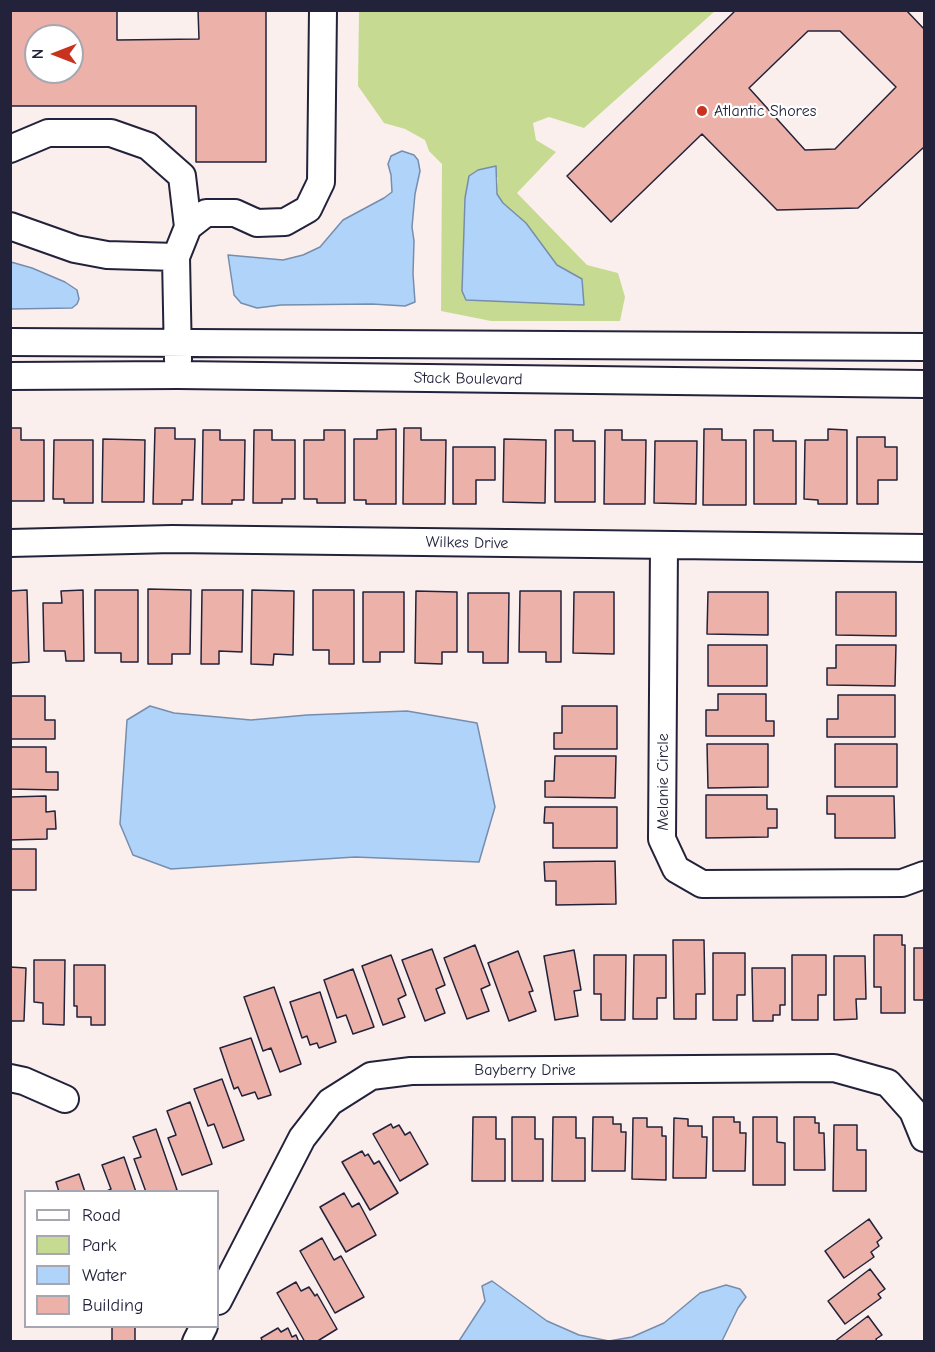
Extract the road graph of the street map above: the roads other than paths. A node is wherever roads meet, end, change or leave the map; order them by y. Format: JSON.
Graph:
{"nodes":[{"id":1,"x":323,"y":10,"type":"edge"},
{"id":2,"x":10,"y":149,"type":"edge"},
{"id":3,"x":10,"y":226,"type":"edge"},
{"id":4,"x":188,"y":227,"type":"junction"},
{"id":5,"x":176,"y":257,"type":"junction"},
{"id":6,"x":10,"y":342,"type":"edge"},
{"id":7,"x":178,"y":342,"type":"junction"},
{"id":8,"x":924,"y":347,"type":"edge"},
{"id":9,"x":178,"y":375,"type":"junction"},
{"id":10,"x":10,"y":376,"type":"edge"},
{"id":11,"x":924,"y":384,"type":"edge"},
{"id":12,"x":10,"y":543,"type":"edge"},
{"id":13,"x":664,"y":545,"type":"junction"},
{"id":14,"x":924,"y":548,"type":"edge"},
{"id":15,"x":924,"y":875,"type":"edge"},
{"id":16,"x":10,"y":1078,"type":"edge"},
{"id":17,"x":65,"y":1100,"type":"dead end"},
{"id":18,"x":924,"y":1138,"type":"edge"},
{"id":19,"x":219,"y":1299,"type":"edge"}],
"edges":[{"from":1,"to":4,"type":"street"},
{"from":2,"to":4,"type":"street"},
{"from":3,"to":5,"type":"street"},
{"from":4,"to":5,"type":"street"},
{"from":5,"to":7,"type":"street"},
{"from":6,"to":7,"type":"street","name":"Stack Boulevard"},
{"from":7,"to":8,"type":"street","name":"Stack Boulevard"},
{"from":7,"to":9,"type":"street"},
{"from":9,"to":10,"type":"street","name":"Stack Boulevard"},
{"from":9,"to":11,"type":"street","name":"Stack Boulevard"},
{"from":12,"to":13,"type":"street","name":"Wilkes Drive"},
{"from":13,"to":14,"type":"street","name":"Wilkes Drive"},
{"from":13,"to":15,"type":"street","name":"Melanie Circle"},
{"from":16,"to":17,"type":"street"},
{"from":18,"to":19,"type":"street","name":"Bayberry Drive"}]}
